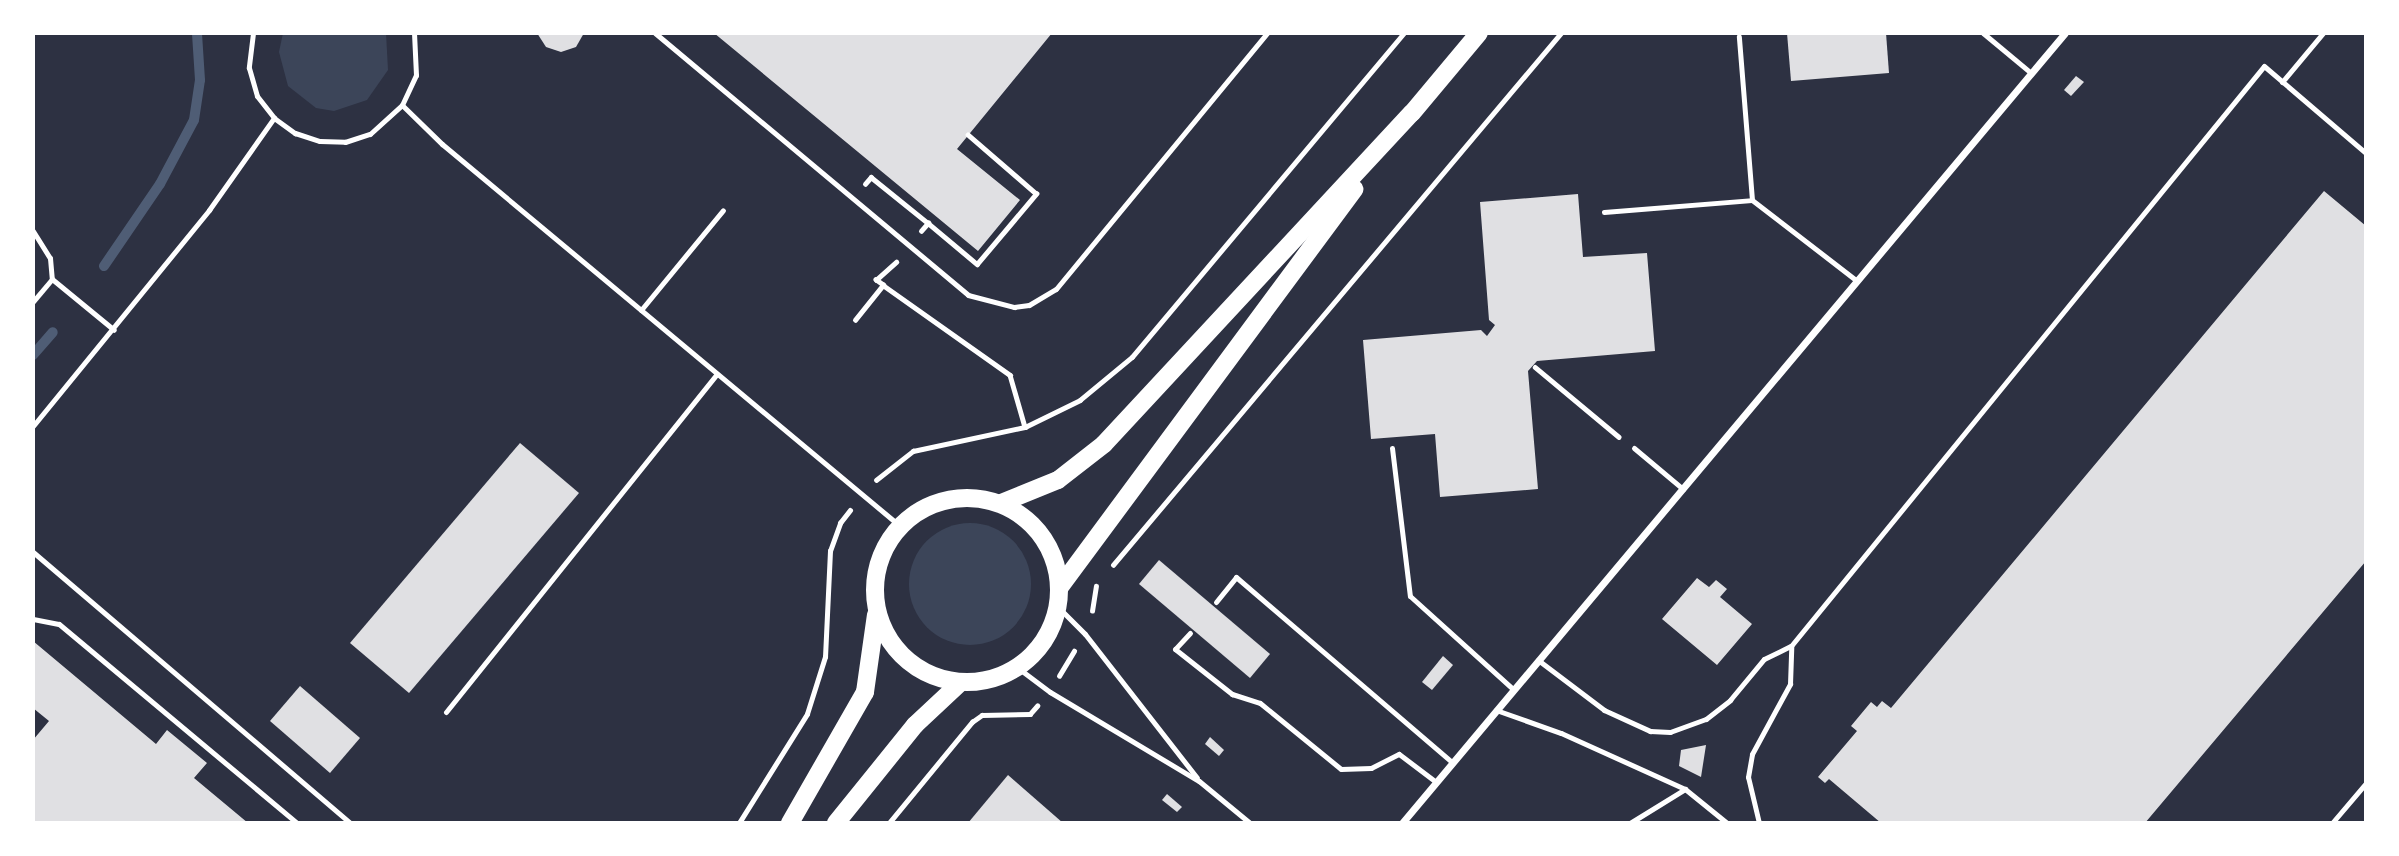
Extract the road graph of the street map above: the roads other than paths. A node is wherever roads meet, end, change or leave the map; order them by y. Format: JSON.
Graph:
{"nodes":[{"id":1,"x":253,"y":33,"type":"edge"},
{"id":2,"x":414,"y":33,"type":"edge"},
{"id":3,"x":655,"y":33,"type":"edge"},
{"id":4,"x":1267,"y":33,"type":"edge"},
{"id":5,"x":1479,"y":33,"type":"edge"},
{"id":6,"x":1983,"y":33,"type":"edge"},
{"id":7,"x":2065,"y":33,"type":"edge"},
{"id":8,"x":2323,"y":33,"type":"edge"},
{"id":9,"x":1739,"y":37,"type":"dead end"},
{"id":10,"x":2031,"y":73,"type":"junction"},
{"id":11,"x":2283,"y":82,"type":"junction"},
{"id":12,"x":402,"y":105,"type":"junction"},
{"id":13,"x":1412,"y":113,"type":"junction"},
{"id":14,"x":274,"y":118,"type":"junction"},
{"id":15,"x":2366,"y":153,"type":"edge"},
{"id":16,"x":1752,"y":200,"type":"junction"},
{"id":17,"x":723,"y":210,"type":"dead end"},
{"id":18,"x":1604,"y":212,"type":"dead end"},
{"id":19,"x":33,"y":231,"type":"edge"},
{"id":20,"x":52,"y":279,"type":"junction"},
{"id":21,"x":1856,"y":281,"type":"junction"},
{"id":22,"x":33,"y":302,"type":"edge"},
{"id":23,"x":641,"y":310,"type":"junction"},
{"id":24,"x":114,"y":330,"type":"junction"},
{"id":25,"x":717,"y":374,"type":"junction"},
{"id":26,"x":33,"y":426,"type":"edge"},
{"id":27,"x":1392,"y":449,"type":"dead end"},
{"id":28,"x":1633,"y":449,"type":"road end"},
{"id":29,"x":1683,"y":489,"type":"junction"},
{"id":30,"x":1001,"y":503,"type":"junction"},
{"id":31,"x":900,"y":526,"type":"junction"},
{"id":32,"x":33,"y":552,"type":"edge"},
{"id":33,"x":1060,"y":587,"type":"junction"},
{"id":34,"x":1216,"y":602,"type":"dead end"},
{"id":35,"x":1058,"y":607,"type":"junction"},
{"id":36,"x":877,"y":611,"type":"junction"},
{"id":37,"x":33,"y":619,"type":"edge"},
{"id":38,"x":1190,"y":633,"type":"dead end"},
{"id":39,"x":1791,"y":646,"type":"junction"},
{"id":40,"x":1538,"y":660,"type":"junction"},
{"id":41,"x":1017,"y":668,"type":"junction"},
{"id":42,"x":961,"y":682,"type":"junction"},
{"id":43,"x":1514,"y":690,"type":"junction"},
{"id":44,"x":1496,"y":710,"type":"junction"},
{"id":45,"x":446,"y":712,"type":"dead end"},
{"id":46,"x":1452,"y":762,"type":"junction"},
{"id":47,"x":1199,"y":781,"type":"junction"},
{"id":48,"x":1436,"y":782,"type":"junction"},
{"id":49,"x":2366,"y":783,"type":"edge"},
{"id":50,"x":1685,"y":789,"type":"junction"},
{"id":51,"x":297,"y":823,"type":"edge"},
{"id":52,"x":350,"y":823,"type":"edge"},
{"id":53,"x":790,"y":823,"type":"edge"},
{"id":54,"x":836,"y":823,"type":"edge"},
{"id":55,"x":1250,"y":823,"type":"edge"},
{"id":56,"x":1402,"y":823,"type":"edge"},
{"id":57,"x":1630,"y":823,"type":"edge"},
{"id":58,"x":1727,"y":823,"type":"edge"},
{"id":59,"x":1759,"y":823,"type":"edge"},
{"id":60,"x":2332,"y":823,"type":"edge"}],
"edges":[{"from":1,"to":14,"type":"lane"},
{"from":2,"to":12,"type":"lane"},
{"from":3,"to":4,"type":"lane"},
{"from":5,"to":13,"type":"main road"},
{"from":6,"to":10,"type":"lane"},
{"from":7,"to":10,"type":"street"},
{"from":8,"to":11,"type":"lane"},
{"from":9,"to":16,"type":"lane"},
{"from":10,"to":21,"type":"street"},
{"from":11,"to":15,"type":"lane"},
{"from":11,"to":39,"type":"lane"},
{"from":12,"to":14,"type":"lane"},
{"from":12,"to":23,"type":"lane"},
{"from":13,"to":30,"type":"main road"},
{"from":13,"to":33,"type":"main road"},
{"from":14,"to":24,"type":"lane"},
{"from":16,"to":18,"type":"lane"},
{"from":16,"to":21,"type":"lane"},
{"from":17,"to":23,"type":"lane"},
{"from":19,"to":20,"type":"lane"},
{"from":20,"to":22,"type":"lane"},
{"from":20,"to":24,"type":"lane"},
{"from":21,"to":29,"type":"street"},
{"from":23,"to":25,"type":"lane"},
{"from":24,"to":26,"type":"lane"},
{"from":25,"to":31,"type":"lane"},
{"from":25,"to":45,"type":"lane"},
{"from":27,"to":43,"type":"lane"},
{"from":28,"to":29,"type":"lane"},
{"from":29,"to":40,"type":"street"},
{"from":30,"to":31,"type":"main road"},
{"from":30,"to":33,"type":"main road"},
{"from":31,"to":36,"type":"main road"},
{"from":32,"to":52,"type":"lane"},
{"from":33,"to":35,"type":"main road"},
{"from":34,"to":46,"type":"lane"},
{"from":35,"to":41,"type":"main road"},
{"from":35,"to":47,"type":"lane"},
{"from":36,"to":42,"type":"main road"},
{"from":36,"to":53,"type":"main road"},
{"from":37,"to":51,"type":"lane"},
{"from":38,"to":48,"type":"lane"},
{"from":39,"to":40,"type":"lane"},
{"from":39,"to":59,"type":"lane"},
{"from":40,"to":43,"type":"street"},
{"from":41,"to":42,"type":"main road"},
{"from":41,"to":47,"type":"lane"},
{"from":42,"to":54,"type":"main road"},
{"from":43,"to":44,"type":"street"},
{"from":44,"to":46,"type":"street"},
{"from":44,"to":50,"type":"lane"},
{"from":46,"to":48,"type":"street"},
{"from":47,"to":55,"type":"lane"},
{"from":48,"to":56,"type":"street"},
{"from":49,"to":60,"type":"lane"},
{"from":50,"to":57,"type":"lane"},
{"from":50,"to":58,"type":"lane"}]}
